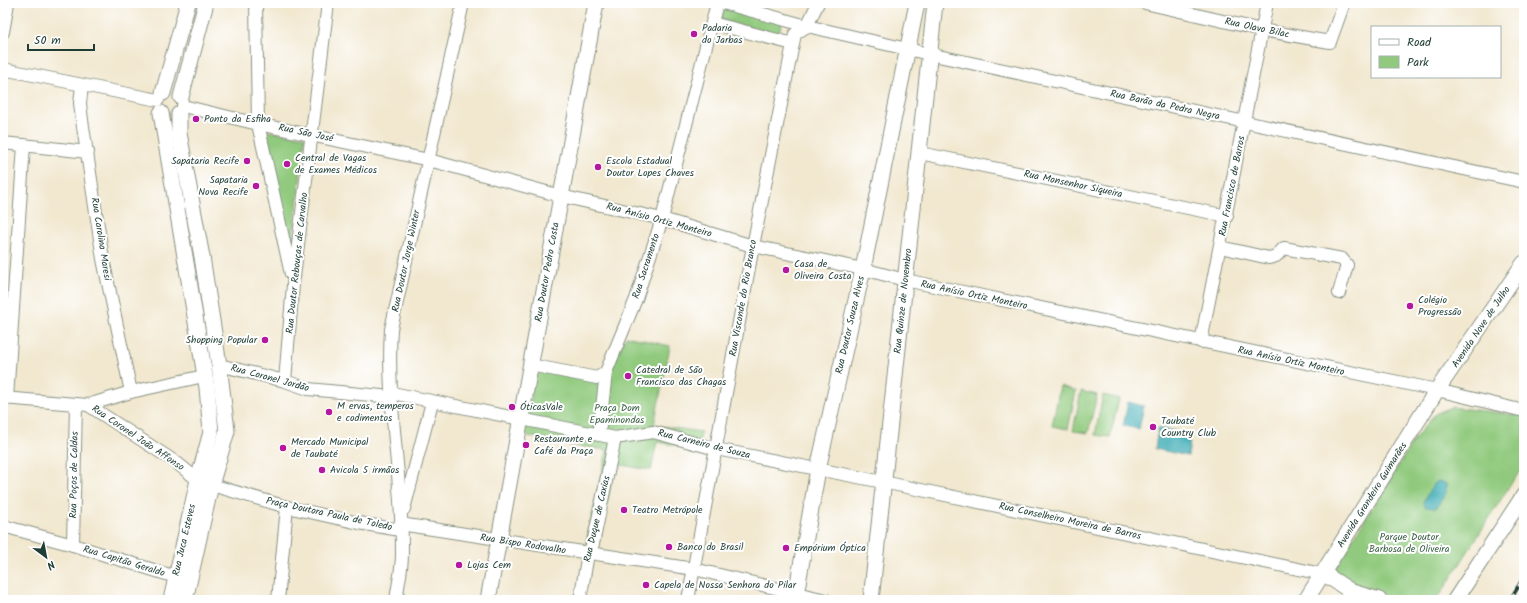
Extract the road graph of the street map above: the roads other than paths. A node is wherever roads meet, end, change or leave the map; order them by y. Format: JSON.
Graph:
{"nodes":[{"id":1,"x":8,"y":3,"type":"edge"},
{"id":2,"x":188,"y":3,"type":"edge"},
{"id":3,"x":206,"y":3,"type":"edge"},
{"id":4,"x":256,"y":3,"type":"edge"},
{"id":5,"x":328,"y":3,"type":"edge"},
{"id":6,"x":463,"y":3,"type":"edge"},
{"id":7,"x":596,"y":3,"type":"edge"},
{"id":8,"x":716,"y":3,"type":"edge"},
{"id":9,"x":723,"y":3,"type":"edge"},
{"id":10,"x":818,"y":3,"type":"edge"},
{"id":11,"x":917,"y":3,"type":"edge"},
{"id":12,"x":935,"y":3,"type":"edge"},
{"id":13,"x":1145,"y":3,"type":"edge"},
{"id":14,"x":1267,"y":3,"type":"edge"},
{"id":15,"x":1344,"y":3,"type":"edge"},
{"id":16,"x":784,"y":20,"type":"junction"},
{"id":17,"x":712,"y":23,"type":"junction"},
{"id":18,"x":807,"y":26,"type":"junction"},
{"id":19,"x":1262,"y":30,"type":"junction"},
{"id":20,"x":3,"y":32,"type":"edge"},
{"id":21,"x":912,"y":32,"type":"junction"},
{"id":22,"x":931,"y":36,"type":"junction"},
{"id":23,"x":777,"y":40,"type":"junction"},
{"id":24,"x":793,"y":44,"type":"junction"},
{"id":25,"x":907,"y":48,"type":"junction"},
{"id":26,"x":929,"y":54,"type":"junction"},
{"id":27,"x":3,"y":69,"type":"edge"},
{"id":28,"x":82,"y":86,"type":"junction"},
{"id":29,"x":160,"y":102,"type":"junction"},
{"id":30,"x":181,"y":106,"type":"junction"},
{"id":31,"x":1245,"y":123,"type":"junction"},
{"id":32,"x":258,"y":124,"type":"junction"},
{"id":33,"x":312,"y":134,"type":"junction"},
{"id":34,"x":3,"y":143,"type":"edge"},
{"id":35,"x":24,"y":145,"type":"junction"},
{"id":36,"x":88,"y":152,"type":"junction"},
{"id":37,"x":920,"y":152,"type":"junction"},
{"id":38,"x":429,"y":160,"type":"junction"},
{"id":39,"x":1524,"y":182,"type":"edge"},
{"id":40,"x":561,"y":196,"type":"junction"},
{"id":41,"x":1227,"y":216,"type":"junction"},
{"id":42,"x":662,"y":219,"type":"junction"},
{"id":43,"x":753,"y":246,"type":"junction"},
{"id":44,"x":1220,"y":247,"type":"junction"},
{"id":45,"x":1524,"y":263,"type":"edge"},
{"id":46,"x":863,"y":269,"type":"junction"},
{"id":47,"x":905,"y":280,"type":"junction"},
{"id":48,"x":293,"y":285,"type":"junction"},
{"id":49,"x":1339,"y":293,"type":"dead end"},
{"id":50,"x":210,"y":304,"type":"junction"},
{"id":51,"x":193,"y":306,"type":"junction"},
{"id":52,"x":1201,"y":342,"type":"junction"},
{"id":53,"x":219,"y":365,"type":"junction"},
{"id":54,"x":530,"y":365,"type":"junction"},
{"id":55,"x":606,"y":372,"type":"junction"},
{"id":56,"x":204,"y":376,"type":"junction"},
{"id":57,"x":285,"y":381,"type":"junction"},
{"id":58,"x":1437,"y":390,"type":"junction"},
{"id":59,"x":131,"y":392,"type":"junction"},
{"id":60,"x":392,"y":395,"type":"junction"},
{"id":61,"x":5,"y":398,"type":"edge"},
{"id":62,"x":432,"y":402,"type":"junction"},
{"id":63,"x":76,"y":404,"type":"junction"},
{"id":64,"x":88,"y":405,"type":"junction"},
{"id":65,"x":1524,"y":411,"type":"edge"},
{"id":66,"x":520,"y":419,"type":"junction"},
{"id":67,"x":599,"y":435,"type":"junction"},
{"id":68,"x":615,"y":438,"type":"junction"},
{"id":69,"x":716,"y":449,"type":"junction"},
{"id":70,"x":818,"y":469,"type":"junction"},
{"id":71,"x":204,"y":482,"type":"junction"},
{"id":72,"x":883,"y":482,"type":"junction"},
{"id":73,"x":1524,"y":495,"type":"edge"},
{"id":74,"x":287,"y":507,"type":"junction"},
{"id":75,"x":3,"y":526,"type":"edge"},
{"id":76,"x":400,"y":527,"type":"junction"},
{"id":77,"x":498,"y":540,"type":"junction"},
{"id":78,"x":73,"y":545,"type":"junction"},
{"id":79,"x":588,"y":554,"type":"junction"},
{"id":80,"x":694,"y":570,"type":"junction"},
{"id":81,"x":1322,"y":574,"type":"junction"},
{"id":82,"x":176,"y":577,"type":"junction"},
{"id":83,"x":796,"y":597,"type":"edge"},
{"id":84,"x":171,"y":600,"type":"edge"},
{"id":85,"x":185,"y":600,"type":"edge"},
{"id":86,"x":278,"y":600,"type":"edge"},
{"id":87,"x":396,"y":600,"type":"edge"},
{"id":88,"x":488,"y":600,"type":"edge"},
{"id":89,"x":580,"y":600,"type":"edge"},
{"id":90,"x":688,"y":600,"type":"edge"},
{"id":91,"x":826,"y":600,"type":"edge"},
{"id":92,"x":872,"y":600,"type":"edge"},
{"id":93,"x":1306,"y":600,"type":"edge"},
{"id":94,"x":1379,"y":600,"type":"edge"},
{"id":95,"x":1455,"y":600,"type":"edge"}],
"edges":[{"from":1,"to":20,"type":"street"},
{"from":2,"to":29,"type":"main road"},
{"from":3,"to":30,"type":"main road"},
{"from":4,"to":32,"type":"street"},
{"from":5,"to":33,"type":"street","name":"Rua Doutor Rebouças de Carvalho"},
{"from":6,"to":38,"type":"street","name":"Rua Doutor Jorge Winter"},
{"from":7,"to":40,"type":"main road","name":"Rua Doutor Pedro Costa"},
{"from":8,"to":17,"type":"street","name":"Rua Sacramento"},
{"from":9,"to":16,"type":"street","name":"Rua Barão da Pedra Negra"},
{"from":10,"to":18,"type":"street","name":"Rua Visconde do Rio Branco"},
{"from":11,"to":21,"type":"main road","name":"Rua Doutor Souza Alves"},
{"from":12,"to":22,"type":"main road","name":"Rua Quinze de Novembro"},
{"from":13,"to":19,"type":"street","name":"Rua Olavo Bilac"},
{"from":14,"to":19,"type":"street","name":"Rua Francisco de Barros"},
{"from":15,"to":19,"type":"street","name":"Rua Olavo Bilac"},
{"from":16,"to":18,"type":"street","name":"Rua Barão da Pedra Negra"},
{"from":16,"to":23,"type":"street"},
{"from":17,"to":23,"type":"street"},
{"from":17,"to":42,"type":"street","name":"Rua Sacramento"},
{"from":18,"to":24,"type":"street","name":"Rua Visconde do Rio Branco"},
{"from":18,"to":25,"type":"street","name":"Rua Barão da Pedra Negra"},
{"from":19,"to":31,"type":"street","name":"Rua Francisco de Barros"},
{"from":21,"to":22,"type":"main road"},
{"from":21,"to":25,"type":"main road","name":"Rua Doutor Souza Alves"},
{"from":22,"to":26,"type":"main road","name":"Rua Quinze de Novembro"},
{"from":23,"to":24,"type":"street"},
{"from":24,"to":43,"type":"street","name":"Rua Visconde do Rio Branco"},
{"from":25,"to":26,"type":"street","name":"Rua Barão da Pedra Negra"},
{"from":25,"to":46,"type":"main road","name":"Rua Doutor Souza Alves"},
{"from":26,"to":31,"type":"street","name":"Rua Barão da Pedra Negra"},
{"from":26,"to":37,"type":"main road","name":"Rua Quinze de Novembro"},
{"from":27,"to":28,"type":"street"},
{"from":28,"to":29,"type":"street"},
{"from":28,"to":36,"type":"street","name":"Rua Carolina Maresi"},
{"from":29,"to":30,"type":"main road"},
{"from":29,"to":30,"type":"main road"},
{"from":29,"to":51,"type":"main road"},
{"from":30,"to":32,"type":"street","name":"Rua São José"},
{"from":30,"to":50,"type":"main road"},
{"from":31,"to":39,"type":"street","name":"Rua Barão da Pedra Negra"},
{"from":31,"to":41,"type":"street","name":"Rua Francisco de Barros"},
{"from":32,"to":33,"type":"street","name":"Rua São José"},
{"from":32,"to":48,"type":"street"},
{"from":33,"to":38,"type":"street","name":"Rua São José"},
{"from":33,"to":48,"type":"street","name":"Rua Doutor Rebouças de Carvalho"},
{"from":34,"to":35,"type":"street"},
{"from":35,"to":36,"type":"street"},
{"from":35,"to":61,"type":"street"},
{"from":36,"to":59,"type":"street","name":"Rua Carolina Maresi"},
{"from":37,"to":41,"type":"street","name":"Rua Monsenhor Siqueira"},
{"from":37,"to":47,"type":"main road","name":"Rua Quinze de Novembro"},
{"from":38,"to":40,"type":"street","name":"Rua Anísio Ortiz Monteiro"},
{"from":38,"to":60,"type":"street","name":"Rua Doutor Jorge Winter"},
{"from":40,"to":42,"type":"street","name":"Rua Anísio Ortiz Monteiro"},
{"from":40,"to":54,"type":"main road","name":"Rua Doutor Pedro Costa"},
{"from":41,"to":44,"type":"street","name":"Rua Francisco de Barros"},
{"from":42,"to":43,"type":"street","name":"Rua Anísio Ortiz Monteiro"},
{"from":42,"to":55,"type":"street","name":"Rua Sacramento"},
{"from":43,"to":46,"type":"street","name":"Rua Anísio Ortiz Monteiro"},
{"from":43,"to":69,"type":"street","name":"Rua Visconde do Rio Branco"},
{"from":44,"to":49,"type":"street"},
{"from":44,"to":52,"type":"street","name":"Rua Francisco de Barros"},
{"from":45,"to":58,"type":"main road","name":"Avenida Nove de Julho"},
{"from":46,"to":47,"type":"street","name":"Rua Anísio Ortiz Monteiro"},
{"from":46,"to":70,"type":"main road","name":"Rua Doutor Souza Alves"},
{"from":47,"to":52,"type":"street","name":"Rua Anísio Ortiz Monteiro"},
{"from":47,"to":72,"type":"main road","name":"Rua Quinze de Novembro"},
{"from":48,"to":57,"type":"street","name":"Rua Doutor Rebouças de Carvalho"},
{"from":50,"to":51,"type":"main road"},
{"from":50,"to":53,"type":"main road"},
{"from":51,"to":56,"type":"main road"},
{"from":52,"to":58,"type":"street","name":"Rua Anísio Ortiz Monteiro"},
{"from":53,"to":57,"type":"street","name":"Rua Coronel Jordão"},
{"from":53,"to":71,"type":"main road"},
{"from":54,"to":55,"type":"street"},
{"from":54,"to":66,"type":"main road","name":"Rua Doutor Pedro Costa"},
{"from":55,"to":67,"type":"street","name":"Rua Sacramento"},
{"from":56,"to":59,"type":"street"},
{"from":56,"to":71,"type":"main road"},
{"from":57,"to":60,"type":"street","name":"Rua Coronel Jordão"},
{"from":58,"to":65,"type":"street","name":"Rua Anísio Ortiz Monteiro"},
{"from":58,"to":81,"type":"main road","name":"Avenida Grandeiro Guimarães"},
{"from":59,"to":64,"type":"street"},
{"from":60,"to":62,"type":"street","name":"Rua Coronel Jordão"},
{"from":60,"to":76,"type":"street","name":"Rua Doutor Jorge Winter"},
{"from":61,"to":63,"type":"street","name":"Rua Coronel João Affonso"},
{"from":62,"to":66,"type":"street","name":"Rua Coronel Jordão"},
{"from":62,"to":76,"type":"street"},
{"from":63,"to":64,"type":"street","name":"Rua Coronel João Affonso"},
{"from":63,"to":78,"type":"street","name":"Rua Poços de Caldas"},
{"from":64,"to":71,"type":"street","name":"Rua Coronel João Affonso"},
{"from":66,"to":67,"type":"street","name":"Rua Carneiro de Souza"},
{"from":66,"to":77,"type":"main road","name":"Rua Doutor Pedro Costa"},
{"from":67,"to":68,"type":"street","name":"Rua Carneiro de Souza"},
{"from":68,"to":69,"type":"street","name":"Rua Carneiro de Souza"},
{"from":68,"to":79,"type":"street","name":"Rua Duque de Caxias"},
{"from":69,"to":70,"type":"street","name":"Rua Carneiro de Souza"},
{"from":69,"to":80,"type":"street","name":"Rua Visconde do Rio Branco"},
{"from":70,"to":72,"type":"street","name":"Rua Conselheiro Moreira de Barros"},
{"from":70,"to":83,"type":"main road","name":"Rua Doutor Souza Alves"},
{"from":71,"to":74,"type":"street","name":"Praça Doutora Paula de Toledo"},
{"from":71,"to":82,"type":"main road","name":"Rua Juca Esteves"},
{"from":71,"to":85,"type":"main road","name":"Rua Juca Esteves"},
{"from":72,"to":81,"type":"street","name":"Rua Conselheiro Moreira de Barros"},
{"from":72,"to":92,"type":"main road","name":"Rua Quinze de Novembro"},
{"from":73,"to":95,"type":"main road"},
{"from":74,"to":76,"type":"street","name":"Praça Doutora Paula de Toledo"},
{"from":74,"to":86,"type":"street"},
{"from":75,"to":78,"type":"street","name":"Rua Capitão Geraldo"},
{"from":76,"to":77,"type":"street","name":"Rua Bispo Rodovalho"},
{"from":76,"to":87,"type":"street","name":"Rua Doutor Jorge Winter"},
{"from":77,"to":79,"type":"street","name":"Rua Bispo Rodovalho"},
{"from":77,"to":88,"type":"main road","name":"Rua Doutor Pedro Costa"},
{"from":78,"to":82,"type":"street","name":"Rua Capitão Geraldo"},
{"from":79,"to":80,"type":"street","name":"Rua Bispo Rodovalho"},
{"from":79,"to":89,"type":"street","name":"Rua Duque de Caxias"},
{"from":80,"to":83,"type":"street","name":"Rua Bispo Rodovalho"},
{"from":80,"to":90,"type":"street","name":"Rua Visconde do Rio Branco"},
{"from":81,"to":93,"type":"main road","name":"Avenida Grandeiro Guimarães"},
{"from":81,"to":94,"type":"main road"},
{"from":82,"to":84,"type":"main road","name":"Rua Juca Esteves"},
{"from":83,"to":91,"type":"street","name":"Rua Bispo Rodovalho"}]}
